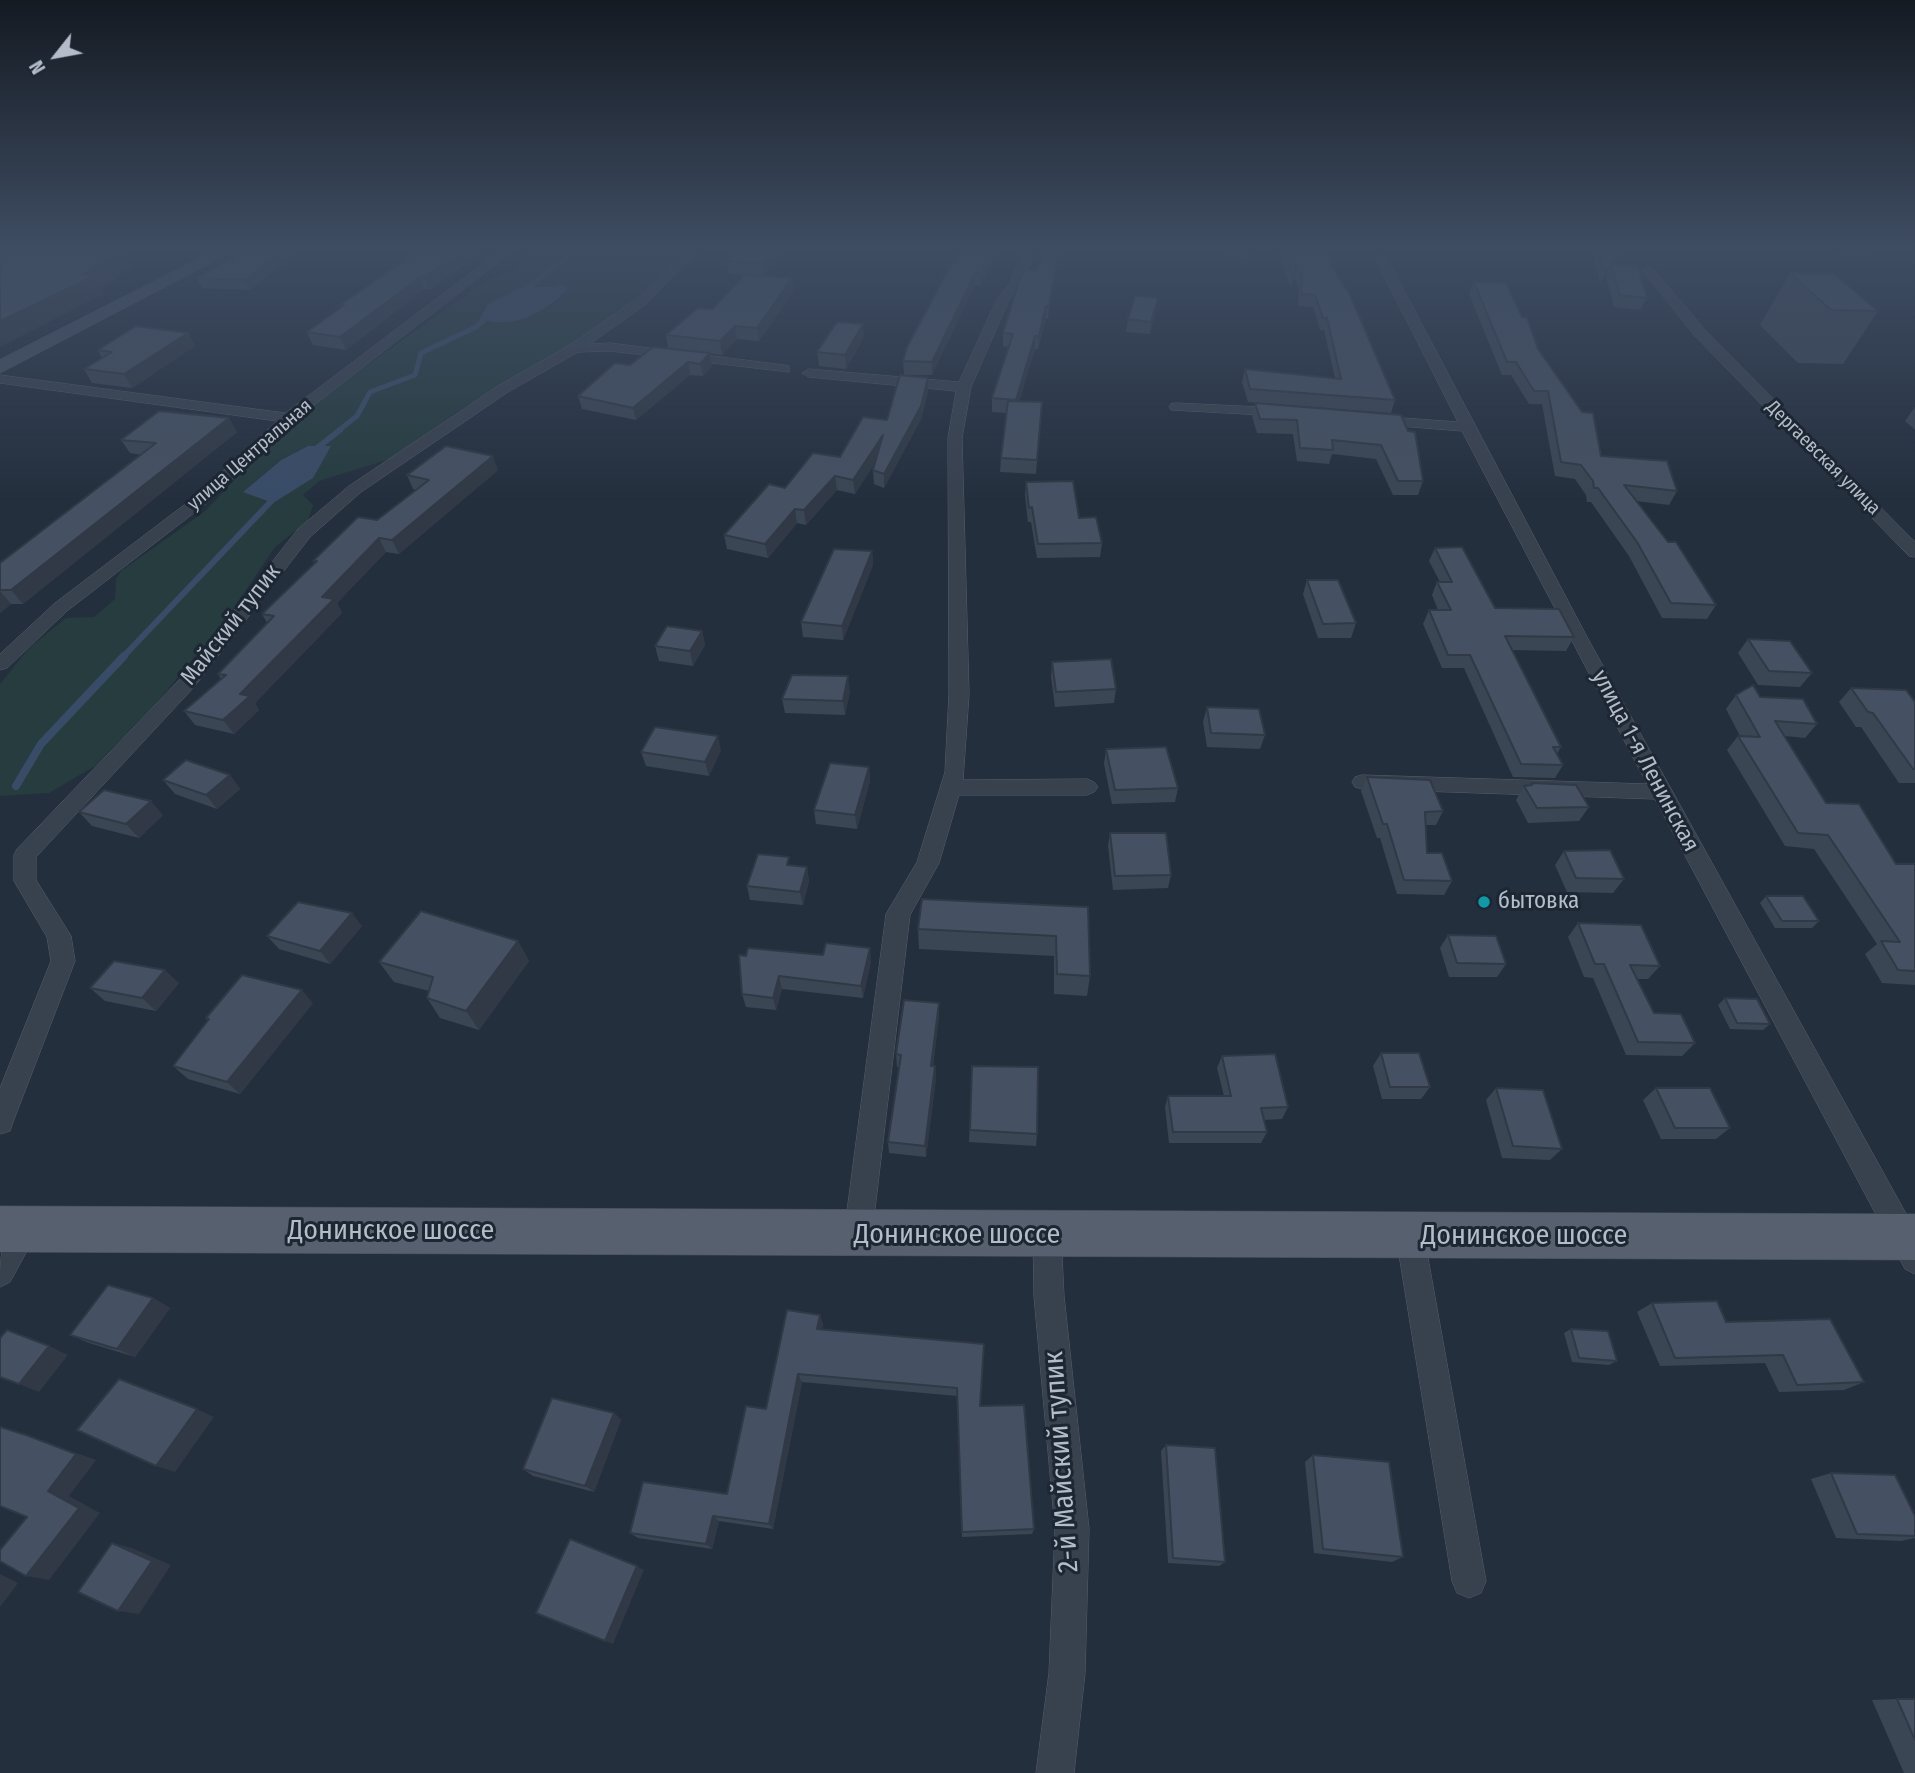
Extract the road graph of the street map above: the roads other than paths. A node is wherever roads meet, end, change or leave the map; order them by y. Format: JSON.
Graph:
{"nodes":[{"id":1,"x":63,"y":335,"type":"edge"},
{"id":2,"x":397,"y":335,"type":"edge"},
{"id":3,"x":594,"y":335,"type":"edge"},
{"id":4,"x":987,"y":335,"type":"edge"},
{"id":5,"x":1420,"y":335,"type":"edge"},
{"id":6,"x":1703,"y":335,"type":"edge"},
{"id":7,"x":575,"y":348,"type":"junction"},
{"id":8,"x":0,"y":367,"type":"edge"},
{"id":9,"x":784,"y":369,"type":"dead end"},
{"id":10,"x":809,"y":373,"type":"dead end"},
{"id":11,"x":0,"y":379,"type":"edge"},
{"id":12,"x":964,"y":387,"type":"junction"},
{"id":13,"x":1176,"y":407,"type":"dead end"},
{"id":14,"x":1301,"y":414,"type":"edge"},
{"id":15,"x":288,"y":418,"type":"junction"},
{"id":16,"x":1356,"y":418,"type":"edge"},
{"id":17,"x":1466,"y":427,"type":"junction"},
{"id":18,"x":1915,"y":552,"type":"edge"},
{"id":19,"x":0,"y":664,"type":"edge"},
{"id":20,"x":1362,"y":782,"type":"dead end"},
{"id":21,"x":1087,"y":786,"type":"dead end"},
{"id":22,"x":950,"y":788,"type":"junction"},
{"id":23,"x":1661,"y":792,"type":"junction"},
{"id":24,"x":0,"y":1122,"type":"edge"},
{"id":25,"x":12,"y":1229,"type":"edge"},
{"id":26,"x":858,"y":1234,"type":"junction"},
{"id":27,"x":1047,"y":1235,"type":"junction"},
{"id":28,"x":1410,"y":1236,"type":"junction"},
{"id":29,"x":1911,"y":1244,"type":"edge"},
{"id":30,"x":0,"y":1272,"type":"edge"},
{"id":31,"x":1469,"y":1581,"type":"dead end"},
{"id":32,"x":1055,"y":1773,"type":"edge"}],
"edges":[{"from":1,"to":8,"type":"main road"},
{"from":2,"to":15,"type":"street","name":"улица Центральная"},
{"from":3,"to":7,"type":"street","name":"Майский тупик"},
{"from":4,"to":12,"type":"street"},
{"from":5,"to":17,"type":"street","name":"улица 1-я Ленинская"},
{"from":6,"to":18,"type":"street","name":"Дергаевская улица"},
{"from":7,"to":9,"type":"street"},
{"from":7,"to":24,"type":"street","name":"Майский тупик"},
{"from":10,"to":12,"type":"street"},
{"from":11,"to":15,"type":"street"},
{"from":12,"to":22,"type":"street"},
{"from":13,"to":14,"type":"street"},
{"from":15,"to":19,"type":"street","name":"улица Центральная"},
{"from":16,"to":17,"type":"street"},
{"from":17,"to":23,"type":"street","name":"улица 1-я Ленинская"},
{"from":20,"to":23,"type":"street"},
{"from":21,"to":22,"type":"street"},
{"from":22,"to":26,"type":"street"},
{"from":23,"to":29,"type":"street","name":"улица 1-я Ленинская"},
{"from":25,"to":26,"type":"main road","name":"Донинское шоссе"},
{"from":25,"to":30,"type":"street"},
{"from":26,"to":27,"type":"main road","name":"Донинское шоссе"},
{"from":27,"to":28,"type":"main road","name":"Донинское шоссе"},
{"from":27,"to":32,"type":"street","name":"2-й Майский тупик"},
{"from":28,"to":29,"type":"main road","name":"Донинское шоссе"},
{"from":28,"to":31,"type":"street"}]}
